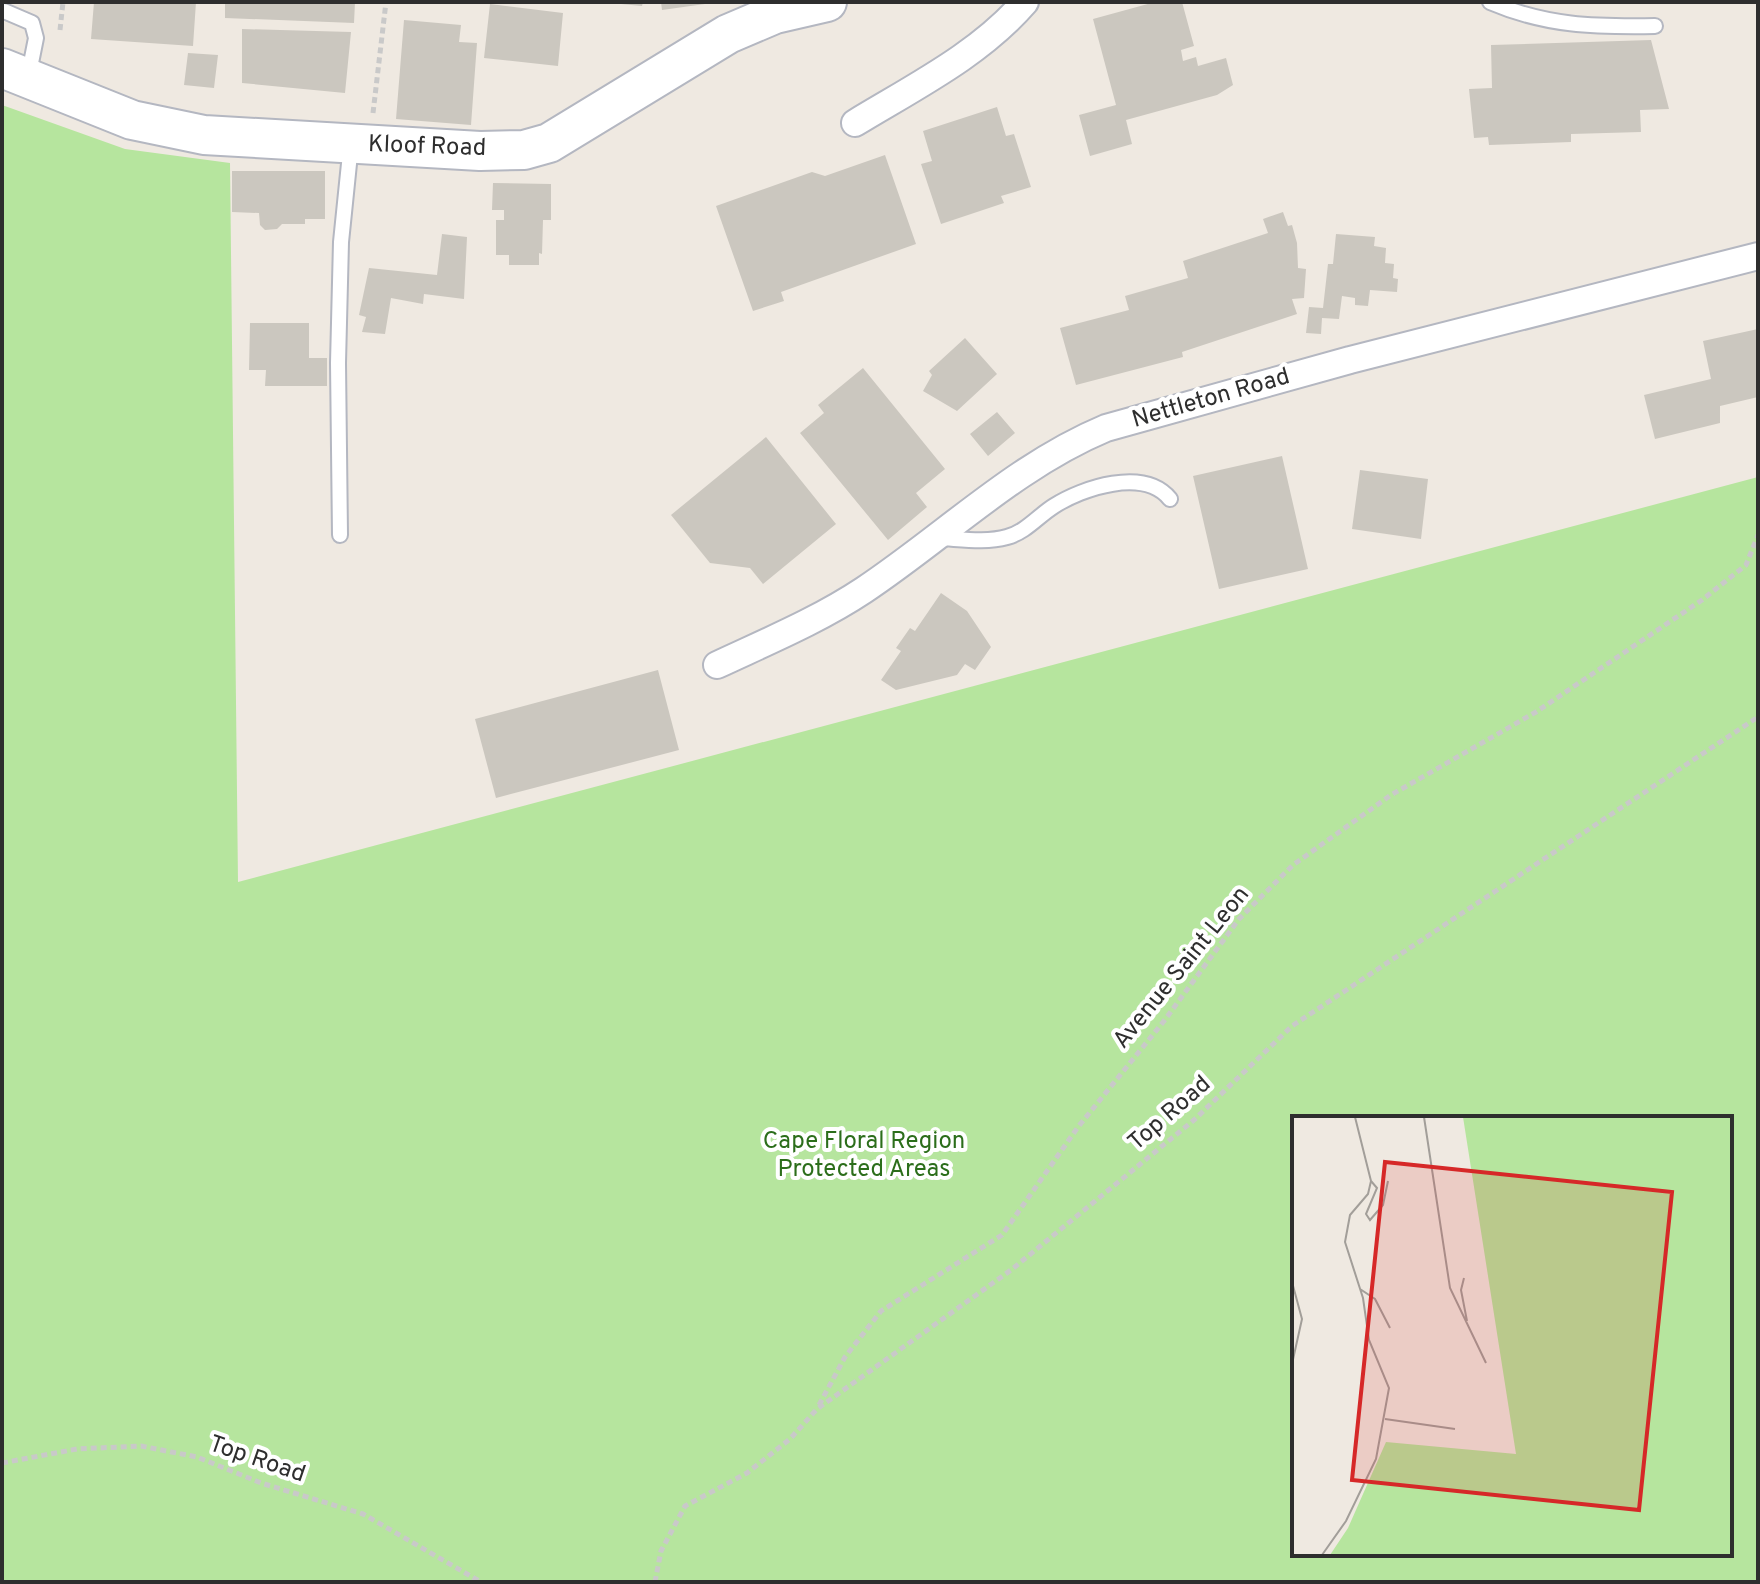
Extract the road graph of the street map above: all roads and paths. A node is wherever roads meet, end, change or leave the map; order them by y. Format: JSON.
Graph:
{"nodes":[{"id":1,"x":386,"y":2,"type":"edge"},
{"id":2,"x":827,"y":2,"type":"edge"},
{"id":3,"x":1025,"y":2,"type":"edge"},
{"id":4,"x":1490,"y":2,"type":"edge"},
{"id":5,"x":4,"y":11,"type":"edge"},
{"id":6,"x":1655,"y":26,"type":"dead end"},
{"id":7,"x":15,"y":73,"type":"edge"},
{"id":8,"x":855,"y":123,"type":"dead end"},
{"id":9,"x":362,"y":133,"type":"junction"},
{"id":10,"x":1758,"y":256,"type":"edge"},
{"id":11,"x":1170,"y":499,"type":"dead end"},
{"id":12,"x":340,"y":535,"type":"dead end"},
{"id":13,"x":1758,"y":535,"type":"edge"},
{"id":14,"x":934,"y":538,"type":"junction"},
{"id":15,"x":717,"y":665,"type":"dead end"},
{"id":16,"x":1758,"y":717,"type":"edge"},
{"id":17,"x":817,"y":1409,"type":"junction"},
{"id":18,"x":2,"y":1463,"type":"edge"},
{"id":19,"x":481,"y":1582,"type":"edge"},
{"id":20,"x":655,"y":1582,"type":"edge"}],
"edges":[{"from":1,"to":9,"type":"path"},
{"from":2,"to":9,"type":"main road","name":"Kloof Road"},
{"from":3,"to":8,"type":"street"},
{"from":4,"to":6,"type":"lane"},
{"from":5,"to":7,"type":"lane"},
{"from":7,"to":9,"type":"main road","name":"Kloof Road"},
{"from":9,"to":12,"type":"lane"},
{"from":10,"to":14,"type":"street","name":"Nettleton Road"},
{"from":11,"to":14,"type":"lane"},
{"from":13,"to":17,"type":"path","name":"Avenue Saint Leon"},
{"from":14,"to":15,"type":"street","name":"Nettleton Road"},
{"from":16,"to":17,"type":"path","name":"Top Road"},
{"from":17,"to":20,"type":"path","name":"Top Road"},
{"from":18,"to":19,"type":"path","name":"Top Road"}]}
